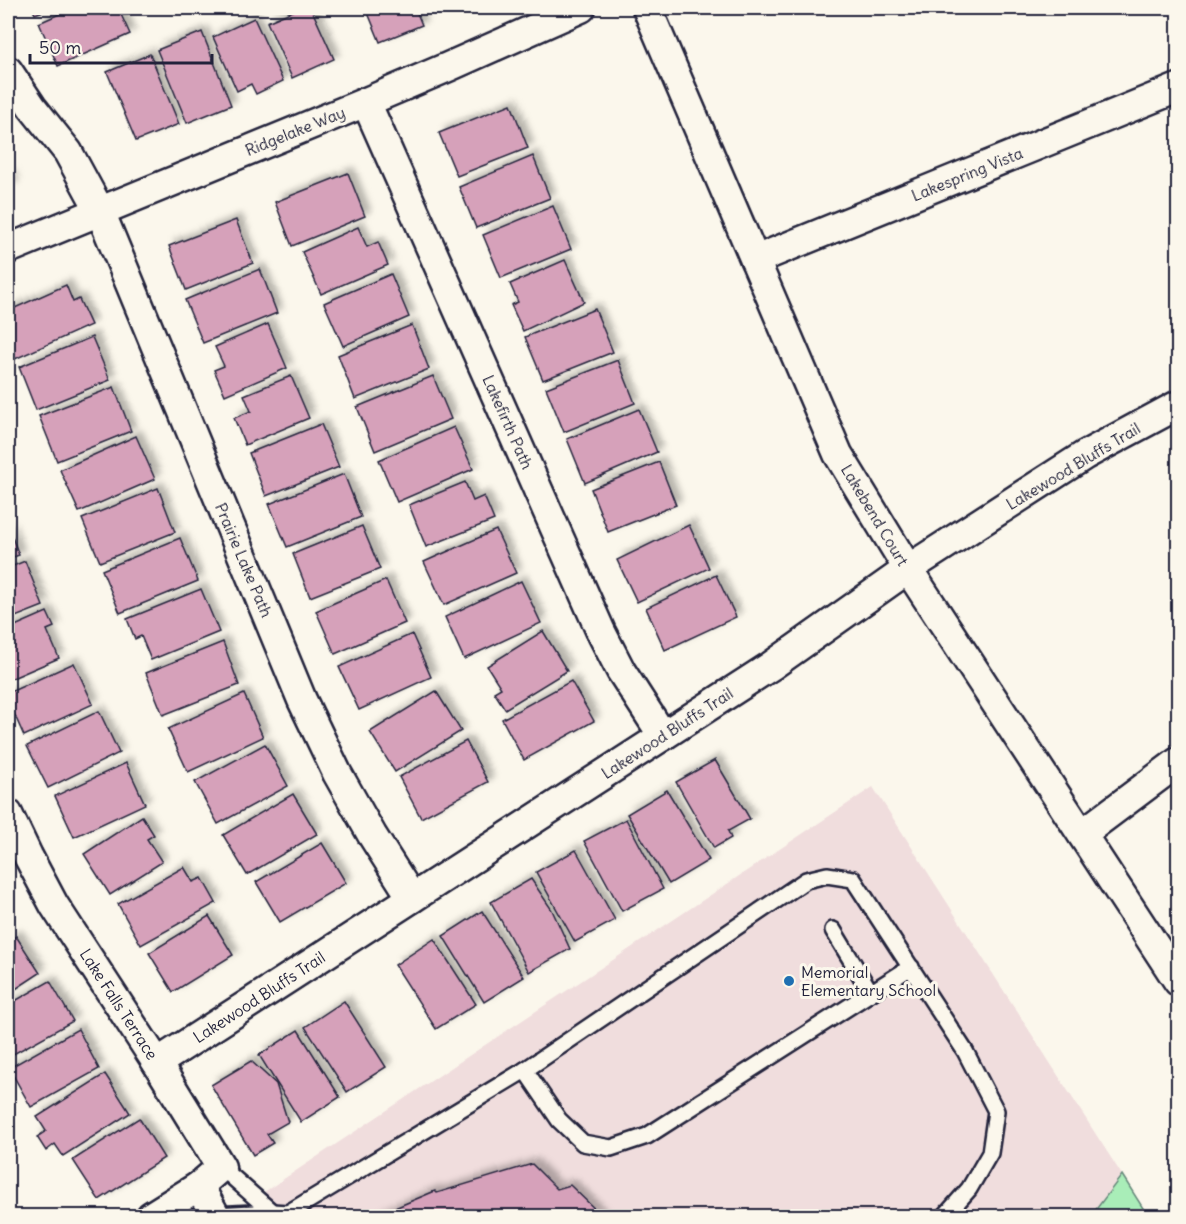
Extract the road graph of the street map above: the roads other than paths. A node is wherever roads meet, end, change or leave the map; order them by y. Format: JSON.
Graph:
{"nodes":[{"id":1,"x":581,"y":8,"type":"edge"},
{"id":2,"x":647,"y":8,"type":"edge"},
{"id":3,"x":8,"y":70,"type":"edge"},
{"id":4,"x":1179,"y":88,"type":"edge"},
{"id":5,"x":366,"y":102,"type":"junction"},
{"id":6,"x":99,"y":212,"type":"junction"},
{"id":7,"x":8,"y":249,"type":"edge"},
{"id":8,"x":755,"y":260,"type":"junction"},
{"id":9,"x":1179,"y":405,"type":"edge"},
{"id":10,"x":908,"y":569,"type":"junction"},
{"id":11,"x":663,"y":736,"type":"junction"},
{"id":12,"x":1179,"y":762,"type":"edge"},
{"id":13,"x":8,"y":814,"type":"edge"},
{"id":14,"x":1082,"y":834,"type":"junction"},
{"id":15,"x":412,"y":898,"type":"junction"},
{"id":16,"x":833,"y":930,"type":"dead end"},
{"id":17,"x":911,"y":967,"type":"junction"},
{"id":18,"x":1179,"y":981,"type":"edge"},
{"id":19,"x":871,"y":993,"type":"junction"},
{"id":20,"x":157,"y":1063,"type":"junction"},
{"id":21,"x":525,"y":1070,"type":"junction"},
{"id":22,"x":221,"y":1167,"type":"junction"},
{"id":23,"x":199,"y":1186,"type":"junction"},
{"id":24,"x":272,"y":1212,"type":"junction"},
{"id":25,"x":151,"y":1216,"type":"edge"},
{"id":26,"x":214,"y":1216,"type":"edge"},
{"id":27,"x":945,"y":1216,"type":"edge"}],
"edges":[{"from":1,"to":5,"type":"street","name":"Ridgelake Way"},
{"from":2,"to":8,"type":"street","name":"Lakebend Court"},
{"from":3,"to":6,"type":"street","name":"Prairie Lake Path"},
{"from":4,"to":8,"type":"street","name":"Lakespring Vista"},
{"from":5,"to":6,"type":"street","name":"Ridgelake Way"},
{"from":5,"to":11,"type":"street","name":"Lakefirth Path"},
{"from":6,"to":7,"type":"street","name":"Ridgelake Way"},
{"from":6,"to":15,"type":"street","name":"Prairie Lake Path"},
{"from":8,"to":10,"type":"street","name":"Lakebend Court"},
{"from":9,"to":10,"type":"street","name":"Lakewood Bluffs Trail"},
{"from":10,"to":11,"type":"street","name":"Lakewood Bluffs Trail"},
{"from":10,"to":14,"type":"street","name":"Lakebend Court"},
{"from":11,"to":15,"type":"street","name":"Lakewood Bluffs Trail"},
{"from":12,"to":14,"type":"street"},
{"from":13,"to":20,"type":"street","name":"Lake Falls Terrace"},
{"from":14,"to":18,"type":"street","name":"Lakebend Court"},
{"from":15,"to":20,"type":"street","name":"Lakewood Bluffs Trail"},
{"from":16,"to":19,"type":"lane"},
{"from":17,"to":19,"type":"lane"},
{"from":17,"to":21,"type":"lane"},
{"from":17,"to":27,"type":"lane"},
{"from":19,"to":21,"type":"lane"},
{"from":20,"to":22,"type":"street","name":"Lake Falls Terrace"},
{"from":21,"to":24,"type":"lane"},
{"from":22,"to":23,"type":"street"},
{"from":22,"to":24,"type":"lane"},
{"from":23,"to":25,"type":"street"},
{"from":23,"to":26,"type":"street"},
{"from":24,"to":26,"type":"lane"}]}
